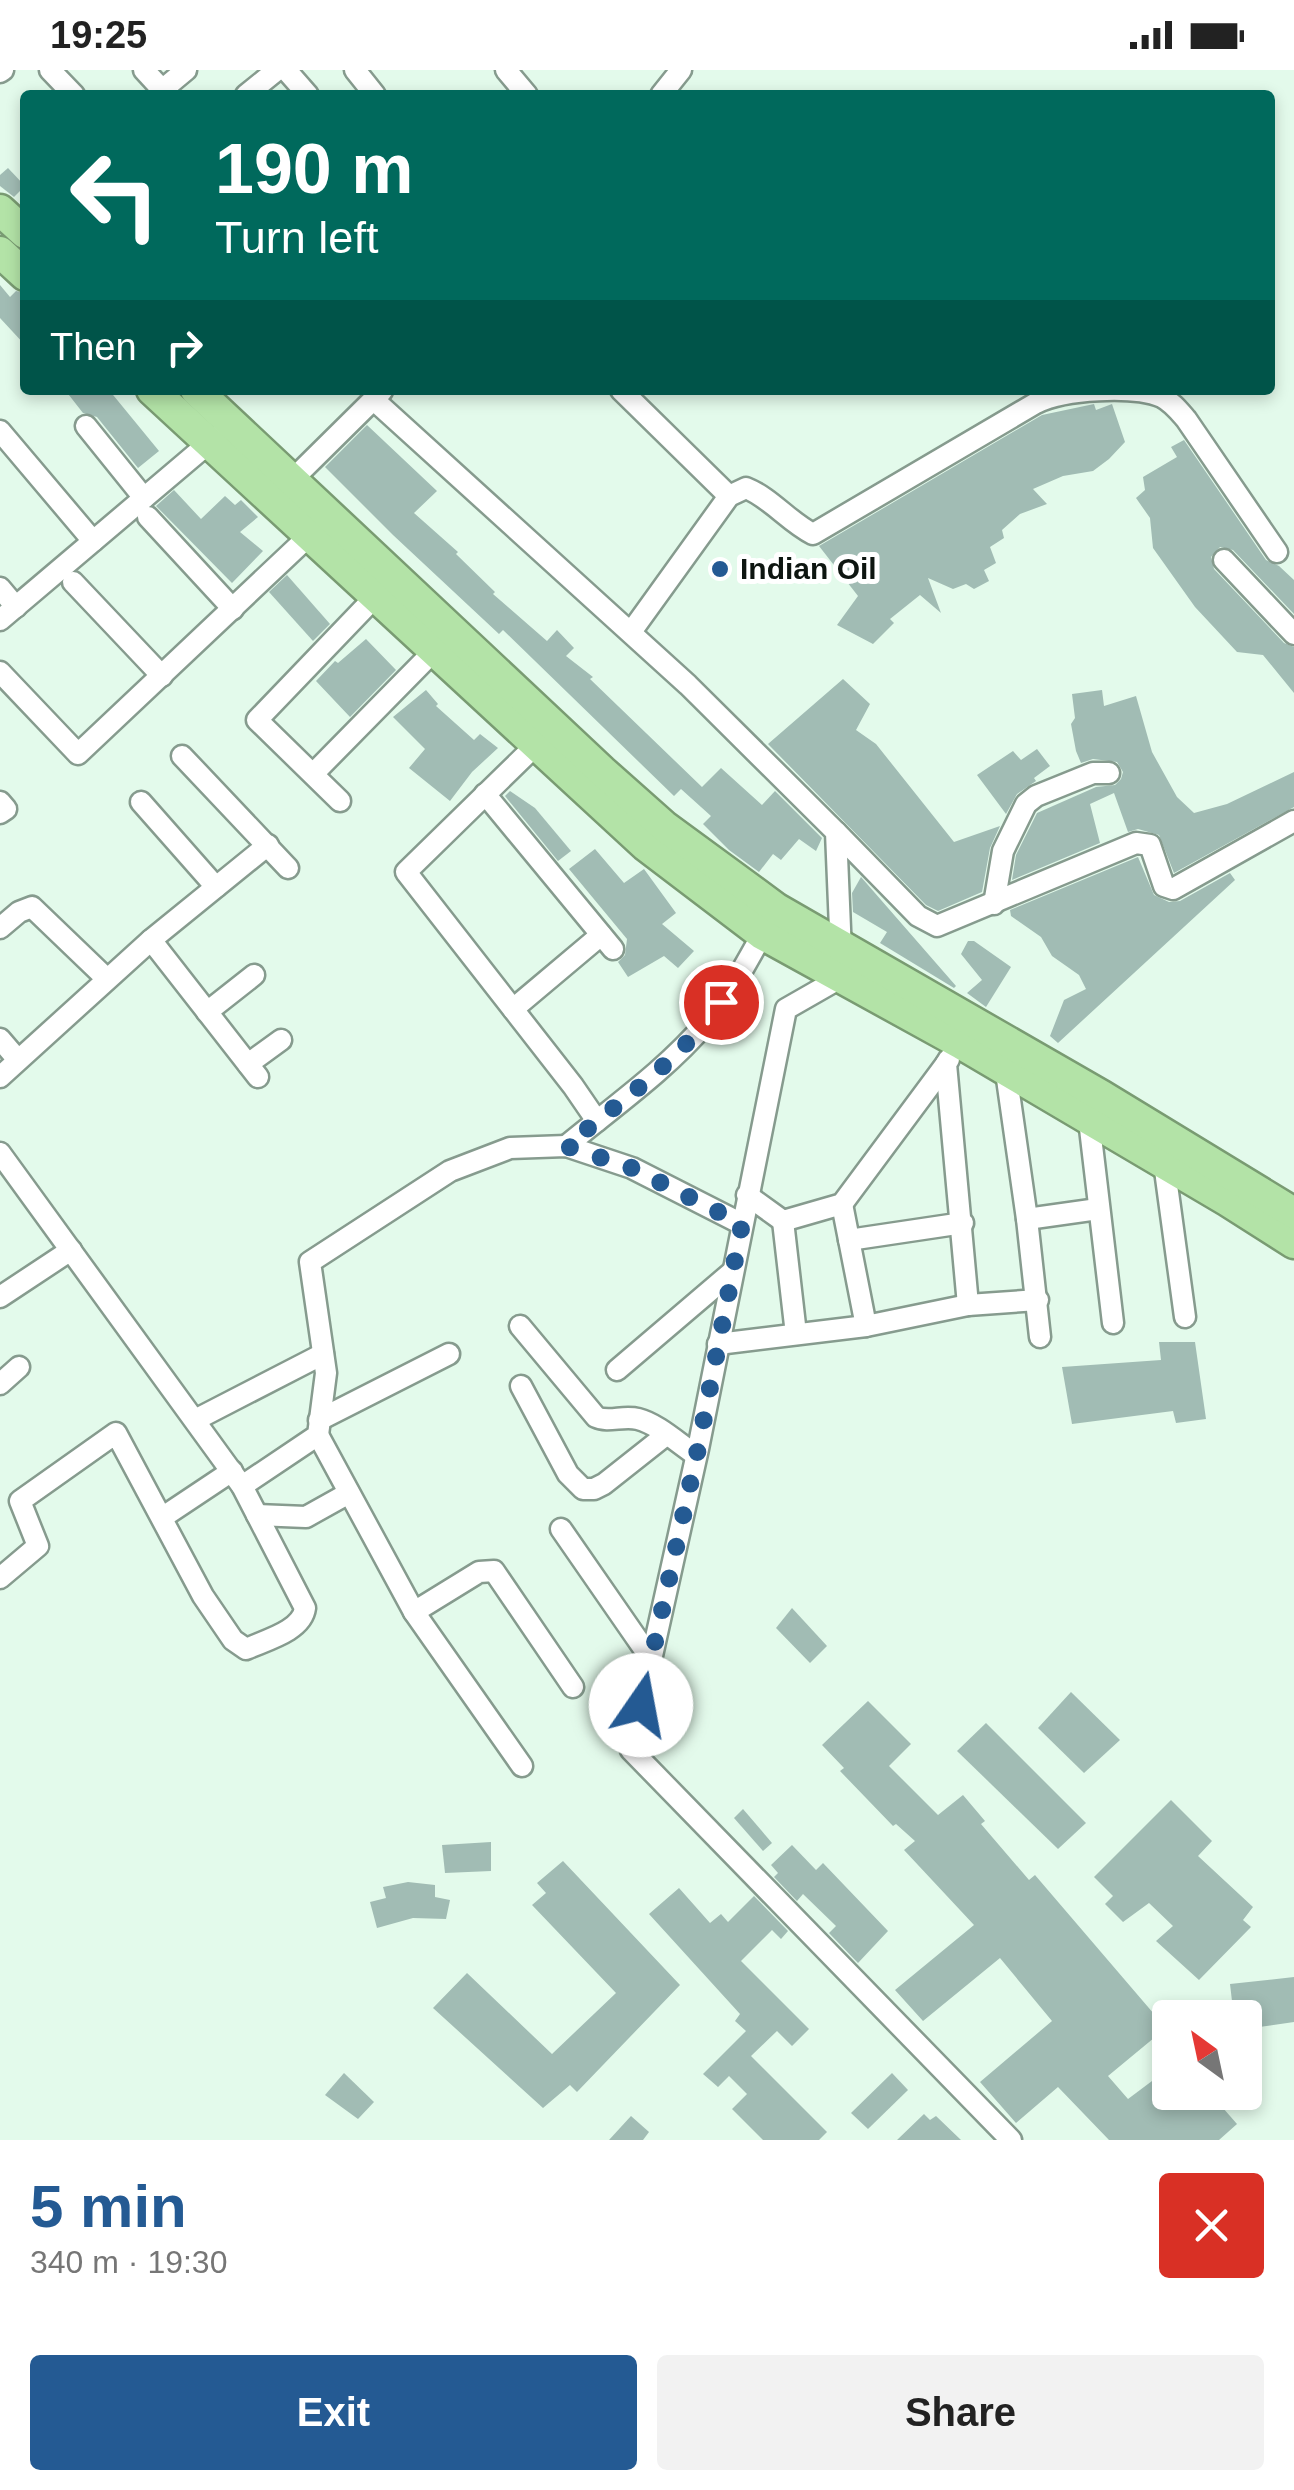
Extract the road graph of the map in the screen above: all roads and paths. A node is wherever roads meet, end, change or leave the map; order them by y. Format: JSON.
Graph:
{"nodes":[{"id":1,"x":50,"y":70,"type":"edge"},
{"id":2,"x":144,"y":70,"type":"edge"},
{"id":3,"x":186,"y":70,"type":"edge"},
{"id":4,"x":277,"y":70,"type":"edge"},
{"id":5,"x":286,"y":70,"type":"edge"},
{"id":6,"x":354,"y":70,"type":"edge"},
{"id":7,"x":506,"y":70,"type":"edge"},
{"id":8,"x":681,"y":70,"type":"edge"},
{"id":9,"x":69,"y":90,"type":"edge"},
{"id":10,"x":162,"y":90,"type":"edge"},
{"id":11,"x":166,"y":90,"type":"edge"},
{"id":12,"x":252,"y":90,"type":"edge"},
{"id":13,"x":304,"y":90,"type":"edge"},
{"id":14,"x":371,"y":90,"type":"edge"},
{"id":15,"x":523,"y":90,"type":"edge"},
{"id":16,"x":665,"y":90,"type":"edge"},
{"id":17,"x":0,"y":210,"type":"edge"},
{"id":18,"x":20,"y":228,"type":"edge"},
{"id":19,"x":0,"y":252,"type":"edge"},
{"id":20,"x":20,"y":270,"type":"edge"},
{"id":21,"x":160,"y":395,"type":"edge"},
{"id":22,"x":199,"y":395,"type":"edge"},
{"id":23,"x":378,"y":395,"type":"edge"},
{"id":24,"x":626,"y":395,"type":"edge"},
{"id":25,"x":1051,"y":395,"type":"edge"},
{"id":26,"x":1150,"y":395,"type":"edge"},
{"id":27,"x":86,"y":426,"type":"dead end"},
{"id":28,"x":0,"y":431,"type":"edge"},
{"id":29,"x":220,"y":433,"type":"junction"},
{"id":30,"x":293,"y":479,"type":"junction"},
{"id":31,"x":729,"y":496,"type":"junction"},
{"id":32,"x":146,"y":508,"type":"junction"},
{"id":33,"x":310,"y":536,"type":"junction"},
{"id":34,"x":93,"y":541,"type":"junction"},
{"id":35,"x":1277,"y":552,"type":"dead end"},
{"id":36,"x":1224,"y":560,"type":"dead end"},
{"id":37,"x":73,"y":582,"type":"dead end"},
{"id":38,"x":0,"y":588,"type":"edge"},
{"id":39,"x":376,"y":597,"type":"junction"},
{"id":40,"x":233,"y":609,"type":"junction"},
{"id":41,"x":8,"y":614,"type":"edge"},
{"id":42,"x":631,"y":632,"type":"junction"},
{"id":43,"x":1294,"y":634,"type":"edge"},
{"id":44,"x":434,"y":651,"type":"junction"},
{"id":45,"x":0,"y":672,"type":"edge"},
{"id":46,"x":162,"y":676,"type":"junction"},
{"id":47,"x":536,"y":744,"type":"junction"},
{"id":48,"x":182,"y":756,"type":"dead end"},
{"id":49,"x":314,"y":774,"type":"junction"},
{"id":50,"x":1109,"y":774,"type":"dead end"},
{"id":51,"x":486,"y":794,"type":"junction"},
{"id":52,"x":340,"y":801,"type":"dead end"},
{"id":53,"x":0,"y":802,"type":"edge"},
{"id":54,"x":141,"y":802,"type":"dead end"},
{"id":55,"x":0,"y":814,"type":"edge"},
{"id":56,"x":1294,"y":821,"type":"edge"},
{"id":57,"x":836,"y":832,"type":"junction"},
{"id":58,"x":268,"y":845,"type":"junction"},
{"id":59,"x":288,"y":868,"type":"dead end"},
{"id":60,"x":216,"y":888,"type":"junction"},
{"id":61,"x":994,"y":904,"type":"junction"},
{"id":62,"x":769,"y":922,"type":"junction"},
{"id":63,"x":0,"y":928,"type":"edge"},
{"id":64,"x":150,"y":940,"type":"junction"},
{"id":65,"x":842,"y":945,"type":"junction"},
{"id":66,"x":254,"y":975,"type":"dead end"},
{"id":67,"x":842,"y":977,"type":"junction"},
{"id":68,"x":107,"y":980,"type":"junction"},
{"id":69,"x":513,"y":1009,"type":"junction"},
{"id":70,"x":207,"y":1012,"type":"junction"},
{"id":71,"x":0,"y":1039,"type":"edge"},
{"id":72,"x":281,"y":1040,"type":"dead end"},
{"id":73,"x":953,"y":1054,"type":"junction"},
{"id":74,"x":18,"y":1060,"type":"junction"},
{"id":75,"x":1006,"y":1072,"type":"junction"},
{"id":76,"x":0,"y":1077,"type":"edge"},
{"id":77,"x":1096,"y":1108,"type":"junction"},
{"id":78,"x":596,"y":1121,"type":"junction"},
{"id":79,"x":566,"y":1146,"type":"junction"},
{"id":80,"x":0,"y":1153,"type":"edge"},
{"id":81,"x":1164,"y":1164,"type":"junction"},
{"id":82,"x":747,"y":1195,"type":"junction"},
{"id":83,"x":842,"y":1204,"type":"junction"},
{"id":84,"x":1098,"y":1209,"type":"junction"},
{"id":85,"x":1294,"y":1213,"type":"edge"},
{"id":86,"x":1028,"y":1219,"type":"junction"},
{"id":87,"x":783,"y":1221,"type":"junction"},
{"id":88,"x":963,"y":1223,"type":"junction"},
{"id":89,"x":742,"y":1224,"type":"junction"},
{"id":90,"x":849,"y":1240,"type":"junction"},
{"id":91,"x":1294,"y":1243,"type":"edge"},
{"id":92,"x":71,"y":1250,"type":"junction"},
{"id":93,"x":732,"y":1272,"type":"junction"},
{"id":94,"x":0,"y":1297,"type":"edge"},
{"id":95,"x":1038,"y":1300,"type":"junction"},
{"id":96,"x":968,"y":1305,"type":"junction"},
{"id":97,"x":1186,"y":1317,"type":"dead end"},
{"id":98,"x":1113,"y":1324,"type":"dead end"},
{"id":99,"x":520,"y":1326,"type":"dead end"},
{"id":100,"x":866,"y":1326,"type":"junction"},
{"id":101,"x":796,"y":1334,"type":"junction"},
{"id":102,"x":1040,"y":1337,"type":"dead end"},
{"id":103,"x":718,"y":1344,"type":"junction"},
{"id":104,"x":323,"y":1354,"type":"junction"},
{"id":105,"x":448,"y":1354,"type":"dead end"},
{"id":106,"x":19,"y":1367,"type":"dead end"},
{"id":107,"x":617,"y":1370,"type":"dead end"},
{"id":108,"x":0,"y":1384,"type":"edge"},
{"id":109,"x":521,"y":1386,"type":"dead end"},
{"id":110,"x":195,"y":1420,"type":"junction"},
{"id":111,"x":318,"y":1427,"type":"junction"},
{"id":112,"x":666,"y":1435,"type":"junction"},
{"id":113,"x":696,"y":1455,"type":"junction"},
{"id":114,"x":237,"y":1479,"type":"junction"},
{"id":115,"x":348,"y":1494,"type":"junction"},
{"id":116,"x":257,"y":1515,"type":"junction"},
{"id":117,"x":162,"y":1516,"type":"junction"},
{"id":118,"x":562,"y":1530,"type":"dead end"},
{"id":119,"x":0,"y":1578,"type":"edge"},
{"id":120,"x":414,"y":1612,"type":"junction"},
{"id":121,"x":651,"y":1659,"type":"junction"},
{"id":122,"x":574,"y":1687,"type":"dead end"},
{"id":123,"x":522,"y":1766,"type":"dead end"},
{"id":124,"x":1010,"y":2140,"type":"edge"}],
"edges":[{"from":1,"to":9,"type":"street"},
{"from":2,"to":10,"type":"street"},
{"from":3,"to":11,"type":"street"},
{"from":4,"to":12,"type":"street"},
{"from":5,"to":13,"type":"street"},
{"from":6,"to":14,"type":"street"},
{"from":7,"to":15,"type":"street"},
{"from":8,"to":16,"type":"street"},
{"from":17,"to":18,"type":"highway"},
{"from":19,"to":20,"type":"highway"},
{"from":21,"to":29,"type":"highway"},
{"from":22,"to":29,"type":"highway"},
{"from":23,"to":30,"type":"street"},
{"from":23,"to":42,"type":"street"},
{"from":24,"to":31,"type":"street"},
{"from":25,"to":31,"type":"street"},
{"from":26,"to":35,"type":"street"},
{"from":27,"to":32,"type":"street"},
{"from":28,"to":34,"type":"street"},
{"from":29,"to":30,"type":"highway"},
{"from":29,"to":32,"type":"street"},
{"from":29,"to":33,"type":"highway"},
{"from":30,"to":62,"type":"highway"},
{"from":31,"to":42,"type":"street"},
{"from":32,"to":34,"type":"street"},
{"from":32,"to":40,"type":"street"},
{"from":33,"to":39,"type":"highway"},
{"from":33,"to":40,"type":"street"},
{"from":34,"to":41,"type":"street"},
{"from":36,"to":43,"type":"street"},
{"from":37,"to":46,"type":"street"},
{"from":38,"to":41,"type":"street"},
{"from":39,"to":44,"type":"highway"},
{"from":39,"to":49,"type":"street"},
{"from":40,"to":46,"type":"street"},
{"from":42,"to":57,"type":"street"},
{"from":44,"to":47,"type":"highway"},
{"from":44,"to":49,"type":"street"},
{"from":45,"to":46,"type":"street"},
{"from":47,"to":51,"type":"street"},
{"from":47,"to":62,"type":"highway"},
{"from":48,"to":58,"type":"street"},
{"from":49,"to":52,"type":"street"},
{"from":50,"to":61,"type":"street"},
{"from":51,"to":69,"type":"street"},
{"from":51,"to":69,"type":"street"},
{"from":53,"to":55,"type":"street"},
{"from":54,"to":60,"type":"street"},
{"from":56,"to":61,"type":"street"},
{"from":57,"to":61,"type":"street"},
{"from":57,"to":65,"type":"street"},
{"from":58,"to":59,"type":"street"},
{"from":58,"to":60,"type":"street"},
{"from":60,"to":64,"type":"street"},
{"from":62,"to":65,"type":"highway"},
{"from":62,"to":67,"type":"highway"},
{"from":62,"to":78,"type":"street"},
{"from":63,"to":68,"type":"street"},
{"from":64,"to":68,"type":"street"},
{"from":64,"to":70,"type":"street"},
{"from":65,"to":67,"type":"street"},
{"from":65,"to":77,"type":"highway"},
{"from":66,"to":70,"type":"street"},
{"from":67,"to":73,"type":"highway"},
{"from":67,"to":82,"type":"street"},
{"from":68,"to":74,"type":"street"},
{"from":69,"to":78,"type":"street"},
{"from":70,"to":72,"type":"street"},
{"from":71,"to":74,"type":"street"},
{"from":73,"to":75,"type":"highway"},
{"from":73,"to":83,"type":"street"},
{"from":73,"to":88,"type":"street"},
{"from":74,"to":76,"type":"street"},
{"from":75,"to":77,"type":"highway"},
{"from":75,"to":86,"type":"street"},
{"from":77,"to":81,"type":"highway"},
{"from":77,"to":84,"type":"street"},
{"from":77,"to":85,"type":"highway"},
{"from":78,"to":79,"type":"street"},
{"from":79,"to":89,"type":"street"},
{"from":79,"to":104,"type":"street"},
{"from":80,"to":92,"type":"street"},
{"from":81,"to":91,"type":"highway"},
{"from":81,"to":97,"type":"street"},
{"from":82,"to":87,"type":"street"},
{"from":82,"to":89,"type":"street"},
{"from":83,"to":87,"type":"street"},
{"from":83,"to":90,"type":"street"},
{"from":84,"to":86,"type":"street"},
{"from":84,"to":98,"type":"street"},
{"from":86,"to":95,"type":"street"},
{"from":87,"to":101,"type":"street"},
{"from":88,"to":90,"type":"street"},
{"from":88,"to":96,"type":"street"},
{"from":89,"to":93,"type":"street"},
{"from":90,"to":100,"type":"street"},
{"from":92,"to":94,"type":"street"},
{"from":92,"to":110,"type":"street"},
{"from":93,"to":103,"type":"street"},
{"from":93,"to":107,"type":"street"},
{"from":95,"to":96,"type":"street"},
{"from":95,"to":102,"type":"street"},
{"from":96,"to":100,"type":"street"},
{"from":99,"to":112,"type":"street"},
{"from":100,"to":101,"type":"street"},
{"from":101,"to":103,"type":"street"},
{"from":103,"to":113,"type":"street"},
{"from":104,"to":110,"type":"street"},
{"from":104,"to":111,"type":"street"},
{"from":105,"to":111,"type":"street"},
{"from":106,"to":108,"type":"street"},
{"from":109,"to":112,"type":"street"},
{"from":110,"to":114,"type":"street"},
{"from":111,"to":114,"type":"street"},
{"from":111,"to":115,"type":"street"},
{"from":112,"to":113,"type":"street"},
{"from":113,"to":121,"type":"street"},
{"from":114,"to":116,"type":"street"},
{"from":114,"to":117,"type":"street"},
{"from":115,"to":116,"type":"street"},
{"from":115,"to":120,"type":"street"},
{"from":116,"to":117,"type":"street"},
{"from":117,"to":119,"type":"street"},
{"from":118,"to":121,"type":"street"},
{"from":120,"to":122,"type":"street"},
{"from":120,"to":123,"type":"street"},
{"from":121,"to":124,"type":"street"}]}
